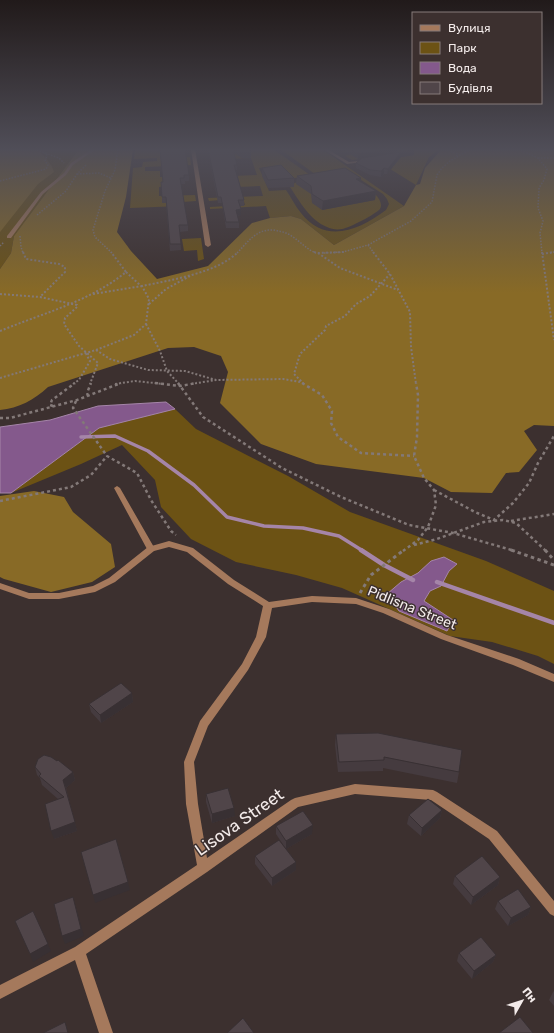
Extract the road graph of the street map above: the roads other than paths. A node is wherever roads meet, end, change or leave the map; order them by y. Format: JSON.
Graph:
{"nodes":[{"id":1,"x":39,"y":197,"type":"edge"},
{"id":2,"x":201,"y":197,"type":"edge"},
{"id":3,"x":8,"y":237,"type":"dead end"},
{"id":4,"x":208,"y":245,"type":"dead end"},
{"id":5,"x":117,"y":488,"type":"dead end"},
{"id":6,"x":151,"y":549,"type":"junction"},
{"id":7,"x":0,"y":586,"type":"edge"},
{"id":8,"x":268,"y":605,"type":"junction"},
{"id":9,"x":554,"y":678,"type":"edge"},
{"id":10,"x":203,"y":868,"type":"junction"},
{"id":11,"x":554,"y":910,"type":"edge"},
{"id":12,"x":79,"y":951,"type":"junction"},
{"id":13,"x":0,"y":992,"type":"edge"},
{"id":14,"x":106,"y":1033,"type":"edge"}],
"edges":[{"from":1,"to":3,"type":"lane"},
{"from":2,"to":4,"type":"street"},
{"from":5,"to":6,"type":"lane"},
{"from":6,"to":7,"type":"street"},
{"from":6,"to":8,"type":"street"},
{"from":8,"to":9,"type":"street","name":"Pidlisna Street"},
{"from":8,"to":10,"type":"street"},
{"from":10,"to":11,"type":"street","name":"Lisova Street"},
{"from":10,"to":12,"type":"street","name":"Lisova Street"},
{"from":12,"to":13,"type":"street","name":"Lisova Street"},
{"from":12,"to":14,"type":"street"}]}
